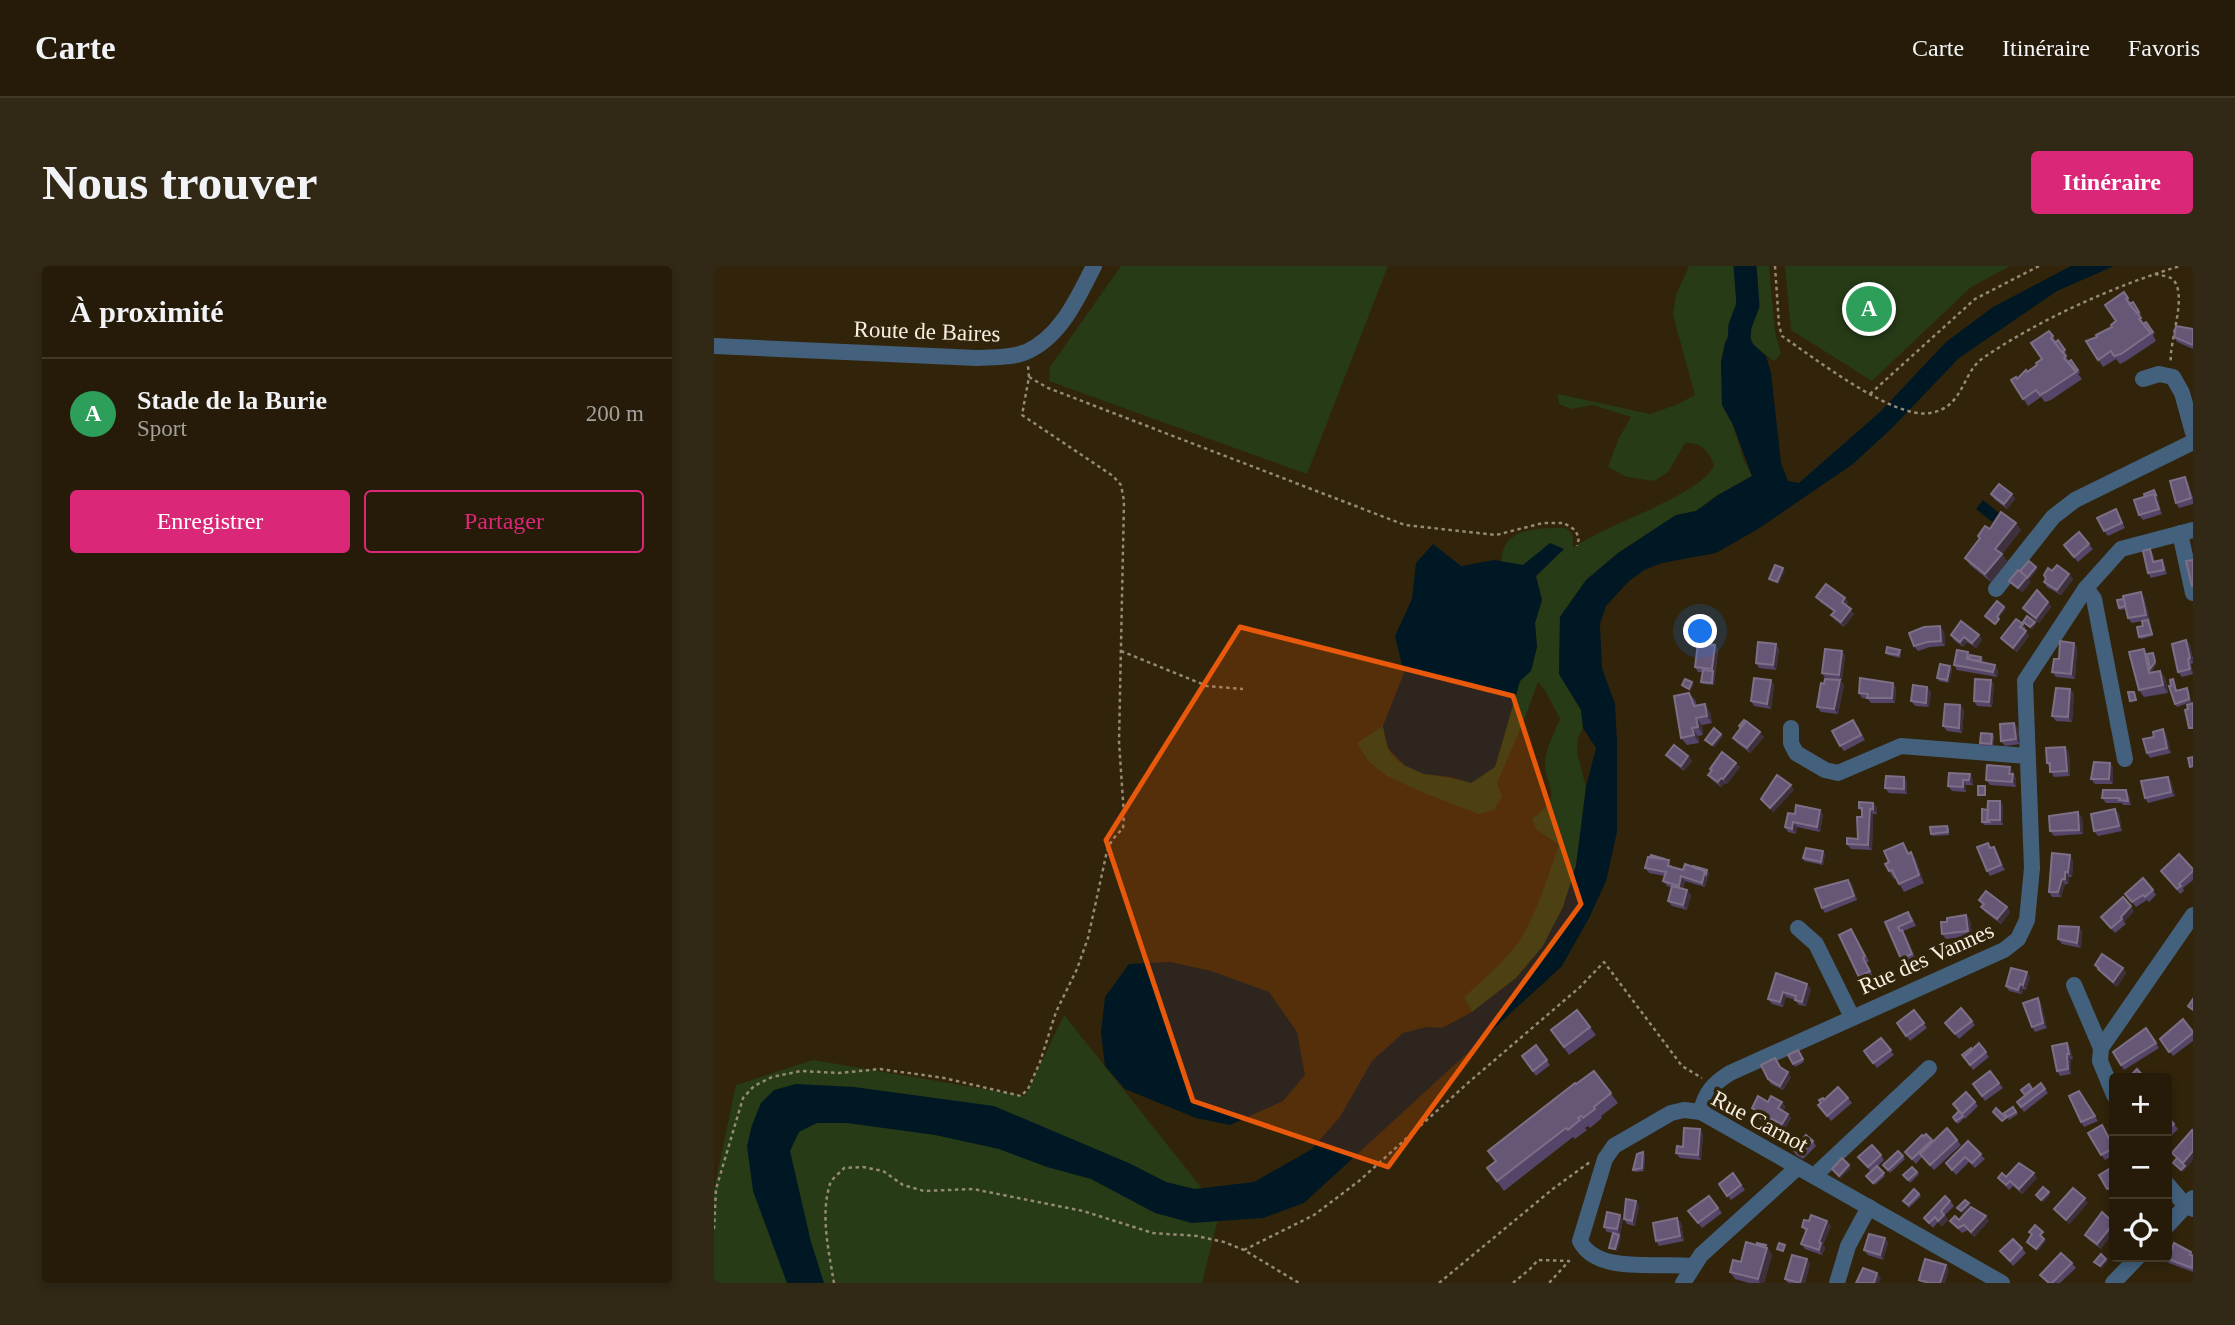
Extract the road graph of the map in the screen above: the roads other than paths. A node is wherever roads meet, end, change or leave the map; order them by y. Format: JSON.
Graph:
{"nodes":[{"id":1,"x":1094,"y":266,"type":"edge"},
{"id":2,"x":714,"y":346,"type":"edge"},
{"id":3,"x":2143,"y":379,"type":"dead end"},
{"id":4,"x":2187,"y":389,"type":"edge"},
{"id":5,"x":2193,"y":432,"type":"edge"},
{"id":6,"x":2193,"y":442,"type":"edge"},
{"id":7,"x":2187,"y":531,"type":"edge"},
{"id":8,"x":2087,"y":588,"type":"junction"},
{"id":9,"x":1996,"y":589,"type":"dead end"},
{"id":10,"x":2193,"y":593,"type":"edge"},
{"id":11,"x":1791,"y":728,"type":"dead end"},
{"id":12,"x":2027,"y":756,"type":"junction"},
{"id":13,"x":2125,"y":759,"type":"dead end"},
{"id":14,"x":2193,"y":915,"type":"edge"},
{"id":15,"x":1798,"y":928,"type":"dead end"},
{"id":16,"x":2074,"y":985,"type":"dead end"},
{"id":17,"x":1852,"y":1017,"type":"junction"},
{"id":18,"x":2101,"y":1048,"type":"junction"},
{"id":19,"x":1929,"y":1068,"type":"dead end"},
{"id":20,"x":2109,"y":1083,"type":"edge"},
{"id":21,"x":1701,"y":1112,"type":"junction"},
{"id":22,"x":1798,"y":1167,"type":"junction"},
{"id":23,"x":1814,"y":1176,"type":"junction"},
{"id":24,"x":2172,"y":1188,"type":"edge"},
{"id":25,"x":2191,"y":1204,"type":"edge"},
{"id":26,"x":1869,"y":1207,"type":"junction"},
{"id":27,"x":2172,"y":1221,"type":"edge"},
{"id":28,"x":2133,"y":1262,"type":"edge"},
{"id":29,"x":1692,"y":1266,"type":"junction"},
{"id":30,"x":1682,"y":1283,"type":"edge"},
{"id":31,"x":1836,"y":1283,"type":"edge"},
{"id":32,"x":2002,"y":1283,"type":"edge"},
{"id":33,"x":2113,"y":1283,"type":"edge"}],
"edges":[{"from":1,"to":2,"type":"street","name":"Route de Baires"},
{"from":3,"to":4,"type":"street"},
{"from":4,"to":5,"type":"street"},
{"from":6,"to":9,"type":"street"},
{"from":7,"to":8,"type":"street","name":"Rue des Vannes"},
{"from":7,"to":10,"type":"street"},
{"from":8,"to":12,"type":"street","name":"Rue des Vannes"},
{"from":8,"to":13,"type":"street"},
{"from":11,"to":12,"type":"street"},
{"from":12,"to":17,"type":"street","name":"Rue des Vannes"},
{"from":14,"to":18,"type":"street"},
{"from":15,"to":17,"type":"street"},
{"from":16,"to":18,"type":"street"},
{"from":17,"to":21,"type":"street","name":"Rue des Vannes"},
{"from":18,"to":20,"type":"street"},
{"from":19,"to":23,"type":"street"},
{"from":21,"to":22,"type":"street","name":"Rue Carnot"},
{"from":21,"to":29,"type":"street","name":"Rue Carnot"},
{"from":22,"to":23,"type":"street","name":"Rue Carnot"},
{"from":22,"to":29,"type":"street"},
{"from":23,"to":26,"type":"street","name":"Rue Carnot"},
{"from":24,"to":25,"type":"street"},
{"from":25,"to":27,"type":"street"},
{"from":26,"to":31,"type":"street"},
{"from":26,"to":32,"type":"street","name":"Rue Carnot"},
{"from":28,"to":33,"type":"street"},
{"from":29,"to":30,"type":"street"}]}
